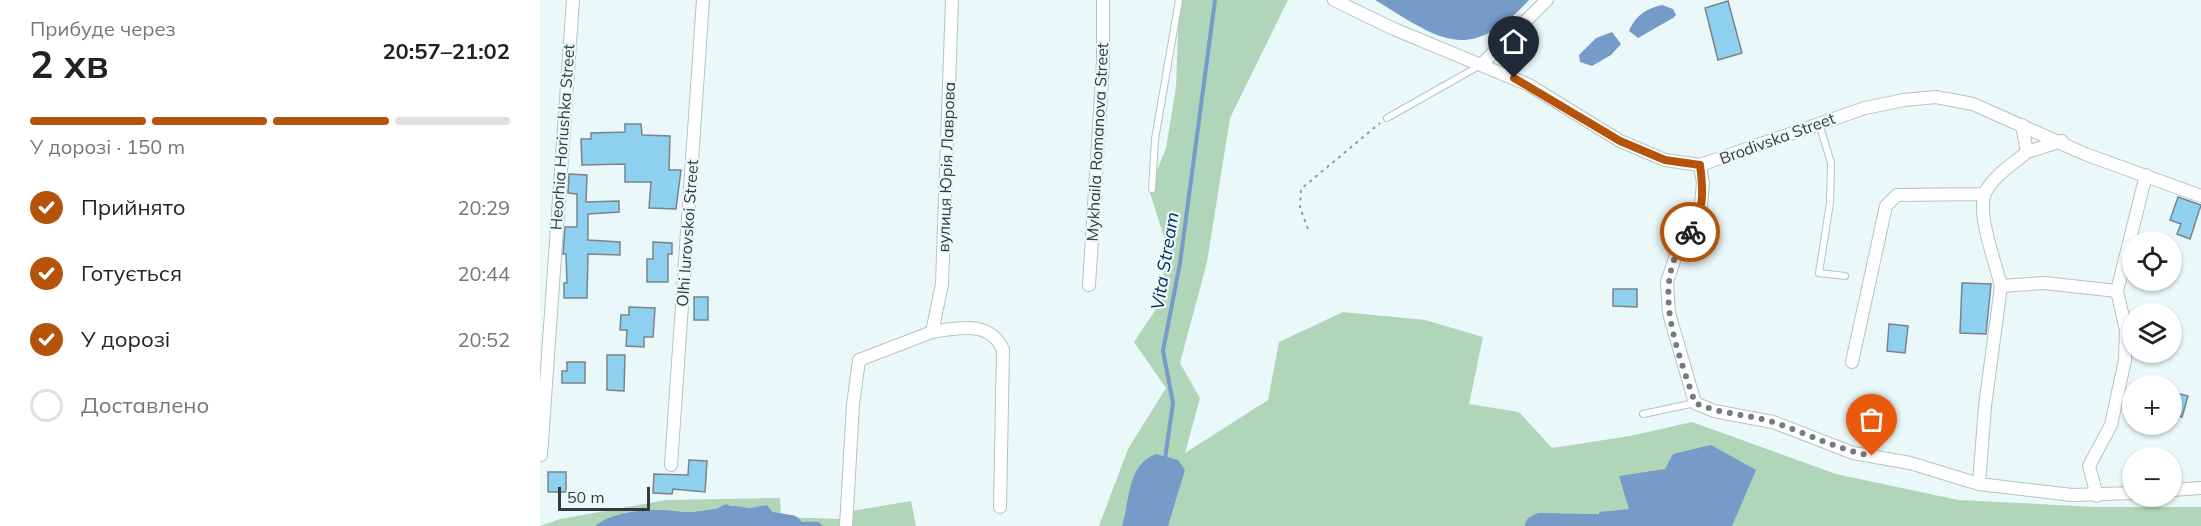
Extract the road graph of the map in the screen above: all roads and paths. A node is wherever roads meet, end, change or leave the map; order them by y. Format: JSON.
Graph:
{"nodes":[{"id":1,"x":573,"y":0,"type":"edge"},
{"id":2,"x":703,"y":0,"type":"edge"},
{"id":3,"x":952,"y":0,"type":"edge"},
{"id":4,"x":1102,"y":0,"type":"edge"},
{"id":5,"x":1179,"y":0,"type":"edge"},
{"id":6,"x":1547,"y":0,"type":"edge"},
{"id":7,"x":1337,"y":1,"type":"edge"},
{"id":8,"x":1482,"y":64,"type":"junction"},
{"id":9,"x":1387,"y":118,"type":"joint"},
{"id":10,"x":1819,"y":122,"type":"junction"},
{"id":11,"x":2022,"y":125,"type":"junction"},
{"id":12,"x":2061,"y":141,"type":"junction"},
{"id":13,"x":2026,"y":152,"type":"junction"},
{"id":14,"x":1700,"y":165,"type":"junction"},
{"id":15,"x":2146,"y":175,"type":"junction"},
{"id":16,"x":1152,"y":189,"type":"dead end"},
{"id":17,"x":1984,"y":194,"type":"junction"},
{"id":18,"x":2201,"y":196,"type":"edge"},
{"id":19,"x":1308,"y":230,"type":"dead end"},
{"id":20,"x":1845,"y":276,"type":"dead end"},
{"id":21,"x":1089,"y":285,"type":"dead end"},
{"id":22,"x":2001,"y":286,"type":"junction"},
{"id":23,"x":2116,"y":291,"type":"junction"},
{"id":24,"x":932,"y":332,"type":"junction"},
{"id":25,"x":1852,"y":362,"type":"dead end"},
{"id":26,"x":1695,"y":403,"type":"junction"},
{"id":27,"x":1643,"y":414,"type":"dead end"},
{"id":28,"x":541,"y":454,"type":"edge"},
{"id":29,"x":671,"y":465,"type":"dead end"},
{"id":30,"x":1979,"y":484,"type":"junction"},
{"id":31,"x":2201,"y":488,"type":"edge"},
{"id":32,"x":2182,"y":489,"type":"edge"},
{"id":33,"x":2122,"y":494,"type":"edge"},
{"id":34,"x":2097,"y":496,"type":"junction"},
{"id":35,"x":1000,"y":507,"type":"dead end"},
{"id":36,"x":846,"y":526,"type":"edge"}],
"edges":[{"from":1,"to":28,"type":"street","name":"Heorhia Horiushka Street"},
{"from":2,"to":29,"type":"street","name":"Olhi Iurovskoi Street"},
{"from":3,"to":24,"type":"street","name":"вулиця Юрія Лаврова"},
{"from":4,"to":21,"type":"street","name":"Mykhaila Romanova Street"},
{"from":5,"to":16,"type":"lane"},
{"from":6,"to":8,"type":"street"},
{"from":7,"to":8,"type":"street","name":"Brodivska Street"},
{"from":8,"to":9,"type":"lane"},
{"from":8,"to":14,"type":"street","name":"Brodivska Street"},
{"from":9,"to":19,"type":"path"},
{"from":10,"to":11,"type":"street","name":"Brodivska Street"},
{"from":10,"to":14,"type":"street","name":"Brodivska Street"},
{"from":10,"to":20,"type":"lane"},
{"from":11,"to":12,"type":"street","name":"Brodivska Street"},
{"from":11,"to":13,"type":"street"},
{"from":12,"to":13,"type":"street"},
{"from":12,"to":15,"type":"street","name":"Brodivska Street"},
{"from":13,"to":17,"type":"street"},
{"from":14,"to":26,"type":"street"},
{"from":15,"to":18,"type":"street","name":"Brodivska Street"},
{"from":15,"to":23,"type":"street"},
{"from":17,"to":22,"type":"street"},
{"from":17,"to":25,"type":"street"},
{"from":22,"to":23,"type":"street"},
{"from":22,"to":30,"type":"street"},
{"from":23,"to":34,"type":"street"},
{"from":24,"to":35,"type":"street"},
{"from":24,"to":36,"type":"street"},
{"from":26,"to":27,"type":"lane"},
{"from":26,"to":30,"type":"street"},
{"from":30,"to":34,"type":"street"},
{"from":31,"to":32,"type":"street"},
{"from":33,"to":34,"type":"street"}]}
